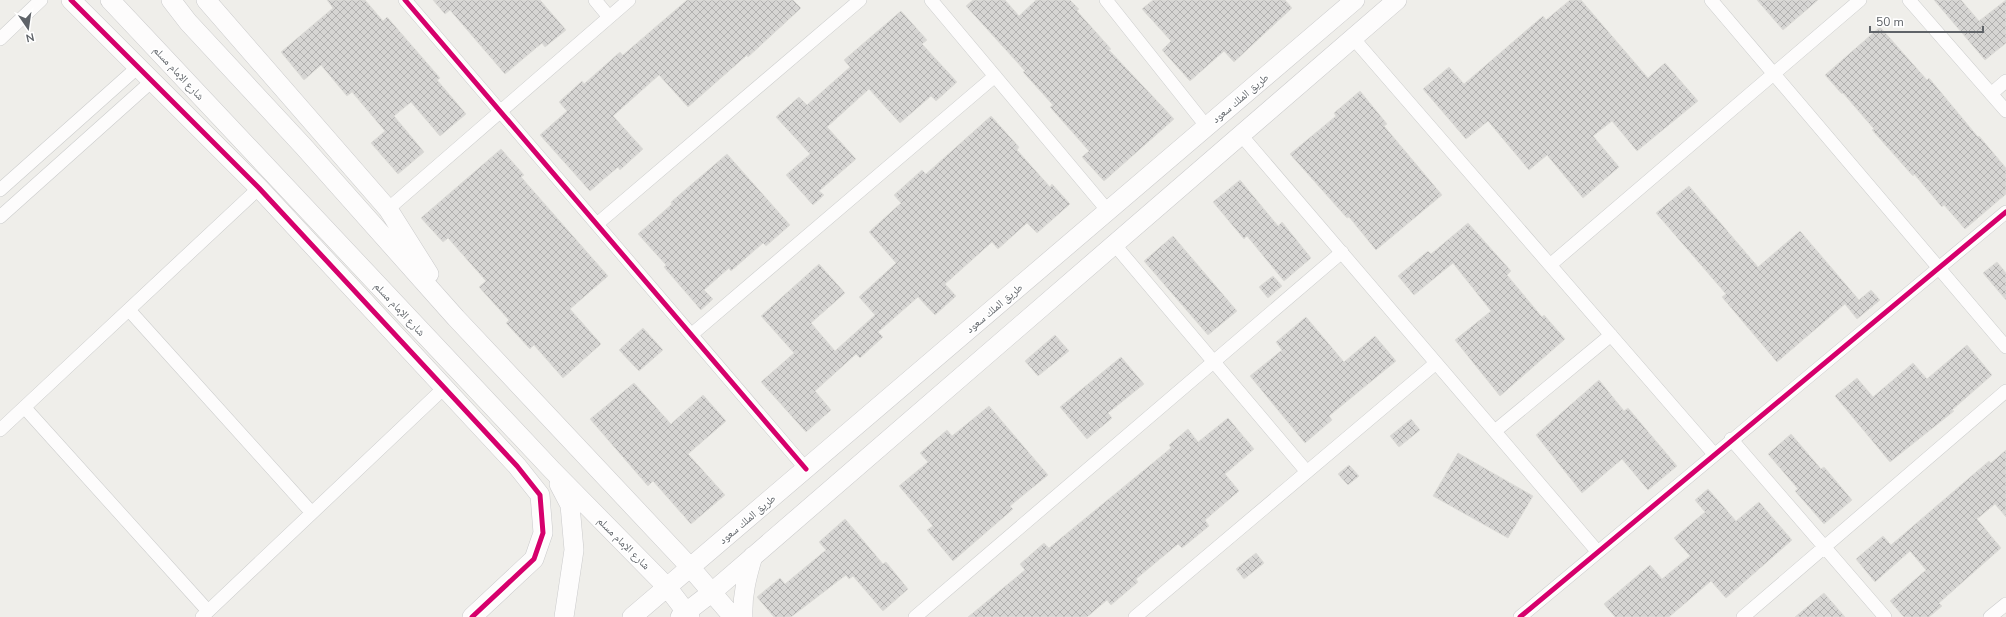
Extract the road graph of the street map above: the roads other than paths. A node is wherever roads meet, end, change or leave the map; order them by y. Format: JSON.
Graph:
{"nodes":[{"id":1,"x":41,"y":0,"type":"edge"},
{"id":2,"x":71,"y":0,"type":"edge"},
{"id":3,"x":110,"y":0,"type":"edge"},
{"id":4,"x":171,"y":0,"type":"edge"},
{"id":5,"x":206,"y":0,"type":"edge"},
{"id":6,"x":405,"y":0,"type":"edge"},
{"id":7,"x":595,"y":0,"type":"edge"},
{"id":8,"x":629,"y":0,"type":"edge"},
{"id":9,"x":860,"y":0,"type":"edge"},
{"id":10,"x":931,"y":0,"type":"edge"},
{"id":11,"x":1106,"y":0,"type":"edge"},
{"id":12,"x":1355,"y":0,"type":"edge"},
{"id":13,"x":1397,"y":0,"type":"edge"},
{"id":14,"x":1711,"y":0,"type":"edge"},
{"id":15,"x":1860,"y":0,"type":"edge"},
{"id":16,"x":1909,"y":0,"type":"edge"},
{"id":17,"x":609,"y":17,"type":"junction"},
{"id":18,"x":1353,"y":38,"type":"junction"},
{"id":19,"x":0,"y":39,"type":"edge"},
{"id":20,"x":138,"y":67,"type":"junction"},
{"id":21,"x":1774,"y":74,"type":"junction"},
{"id":22,"x":995,"y":76,"type":"junction"},
{"id":23,"x":2006,"y":81,"type":"edge"},
{"id":24,"x":152,"y":82,"type":"junction"},
{"id":25,"x":1991,"y":94,"type":"junction"},
{"id":26,"x":2006,"y":111,"type":"edge"},
{"id":27,"x":501,"y":112,"type":"junction"},
{"id":28,"x":1207,"y":126,"type":"junction"},
{"id":29,"x":1241,"y":135,"type":"junction"},
{"id":30,"x":259,"y":188,"type":"junction"},
{"id":31,"x":0,"y":190,"type":"edge"},
{"id":32,"x":388,"y":209,"type":"junction"},
{"id":33,"x":1108,"y":211,"type":"junction"},
{"id":34,"x":2006,"y":212,"type":"edge"},
{"id":35,"x":0,"y":217,"type":"edge"},
{"id":36,"x":597,"y":224,"type":"junction"},
{"id":37,"x":1114,"y":244,"type":"junction"},
{"id":38,"x":1342,"y":252,"type":"junction"},
{"id":39,"x":1550,"y":265,"type":"junction"},
{"id":40,"x":1938,"y":267,"type":"junction"},
{"id":41,"x":129,"y":310,"type":"junction"},
{"id":42,"x":456,"y":318,"type":"junction"},
{"id":43,"x":692,"y":335,"type":"junction"},
{"id":44,"x":1611,"y":335,"type":"junction"},
{"id":45,"x":2006,"y":347,"type":"edge"},
{"id":46,"x":1214,"y":361,"type":"junction"},
{"id":47,"x":1436,"y":363,"type":"junction"},
{"id":48,"x":444,"y":388,"type":"junction"},
{"id":49,"x":2006,"y":391,"type":"edge"},
{"id":50,"x":25,"y":408,"type":"junction"},
{"id":51,"x":0,"y":430,"type":"edge"},
{"id":52,"x":1495,"y":431,"type":"junction"},
{"id":53,"x":1731,"y":439,"type":"junction"},
{"id":54,"x":1714,"y":454,"type":"junction"},
{"id":55,"x":806,"y":468,"type":"junction"},
{"id":56,"x":552,"y":470,"type":"junction"},
{"id":57,"x":1307,"y":472,"type":"junction"},
{"id":58,"x":312,"y":513,"type":"junction"},
{"id":59,"x":1825,"y":547,"type":"junction"},
{"id":60,"x":1597,"y":551,"type":"junction"},
{"id":61,"x":753,"y":556,"type":"junction"},
{"id":62,"x":690,"y":567,"type":"junction"},
{"id":63,"x":667,"y":587,"type":"junction"},
{"id":64,"x":711,"y":593,"type":"junction"},
{"id":65,"x":2006,"y":604,"type":"edge"},
{"id":66,"x":205,"y":614,"type":"edge"},
{"id":67,"x":685,"y":615,"type":"edge"},
{"id":68,"x":472,"y":617,"type":"edge"},
{"id":69,"x":564,"y":617,"type":"edge"},
{"id":70,"x":632,"y":617,"type":"edge"},
{"id":71,"x":733,"y":617,"type":"edge"},
{"id":72,"x":743,"y":617,"type":"edge"},
{"id":73,"x":915,"y":617,"type":"edge"},
{"id":74,"x":1135,"y":617,"type":"edge"},
{"id":75,"x":1520,"y":617,"type":"edge"},
{"id":76,"x":1743,"y":617,"type":"edge"},
{"id":77,"x":1885,"y":617,"type":"edge"},
{"id":78,"x":1990,"y":617,"type":"edge"}],
"edges":[{"from":1,"to":19,"type":"street"},
{"from":2,"to":20,"type":"main road"},
{"from":3,"to":56,"type":"main road","name":"شارع الإمام مسلم"},
{"from":4,"to":42,"type":"main road"},
{"from":5,"to":32,"type":"main road"},
{"from":6,"to":27,"type":"street"},
{"from":7,"to":17,"type":"street"},
{"from":8,"to":17,"type":"street"},
{"from":9,"to":36,"type":"street"},
{"from":10,"to":22,"type":"street"},
{"from":11,"to":28,"type":"street"},
{"from":12,"to":28,"type":"main road","name":"طريق الملك سعود"},
{"from":13,"to":18,"type":"main road"},
{"from":14,"to":21,"type":"street"},
{"from":15,"to":21,"type":"street"},
{"from":16,"to":25,"type":"street"},
{"from":17,"to":27,"type":"street"},
{"from":18,"to":29,"type":"main road"},
{"from":18,"to":39,"type":"street"},
{"from":20,"to":24,"type":"main road"},
{"from":20,"to":31,"type":"street"},
{"from":21,"to":39,"type":"street"},
{"from":21,"to":40,"type":"street"},
{"from":22,"to":33,"type":"street"},
{"from":22,"to":43,"type":"street"},
{"from":23,"to":25,"type":"street"},
{"from":24,"to":30,"type":"main road"},
{"from":24,"to":35,"type":"street"},
{"from":25,"to":26,"type":"street"},
{"from":27,"to":32,"type":"street"},
{"from":27,"to":36,"type":"street"},
{"from":28,"to":33,"type":"main road","name":"طريق الملك سعود"},
{"from":29,"to":37,"type":"main road"},
{"from":29,"to":38,"type":"street"},
{"from":30,"to":41,"type":"street"},
{"from":30,"to":48,"type":"main road"},
{"from":32,"to":42,"type":"main road"},
{"from":33,"to":55,"type":"main road","name":"طريق الملك سعود"},
{"from":34,"to":40,"type":"street"},
{"from":36,"to":43,"type":"street"},
{"from":37,"to":46,"type":"street"},
{"from":37,"to":61,"type":"main road"},
{"from":38,"to":46,"type":"street"},
{"from":38,"to":47,"type":"street"},
{"from":39,"to":44,"type":"street"},
{"from":40,"to":45,"type":"street"},
{"from":40,"to":53,"type":"street"},
{"from":41,"to":50,"type":"street"},
{"from":41,"to":58,"type":"street"},
{"from":42,"to":62,"type":"main road"},
{"from":43,"to":55,"type":"street"},
{"from":44,"to":52,"type":"street"},
{"from":44,"to":54,"type":"street"},
{"from":46,"to":57,"type":"street"},
{"from":46,"to":73,"type":"street"},
{"from":47,"to":52,"type":"street"},
{"from":47,"to":57,"type":"street"},
{"from":48,"to":58,"type":"street"},
{"from":48,"to":68,"type":"main road"},
{"from":49,"to":59,"type":"street"},
{"from":50,"to":51,"type":"street"},
{"from":50,"to":66,"type":"street"},
{"from":52,"to":60,"type":"street"},
{"from":53,"to":54,"type":"street"},
{"from":53,"to":59,"type":"street"},
{"from":54,"to":60,"type":"street"},
{"from":55,"to":62,"type":"main road","name":"طريق الملك سعود"},
{"from":56,"to":63,"type":"main road","name":"شارع الإمام مسلم"},
{"from":56,"to":69,"type":"main road"},
{"from":57,"to":74,"type":"street"},
{"from":58,"to":66,"type":"street"},
{"from":59,"to":76,"type":"street"},
{"from":59,"to":77,"type":"street"},
{"from":60,"to":75,"type":"street"},
{"from":61,"to":64,"type":"main road"},
{"from":61,"to":72,"type":"main road"},
{"from":62,"to":63,"type":"main road","name":"طريق الملك سعود"},
{"from":62,"to":64,"type":"main road"},
{"from":63,"to":67,"type":"main road","name":"شارع الإمام مسلم"},
{"from":63,"to":70,"type":"main road","name":"طريق الملك سعود"},
{"from":64,"to":67,"type":"main road"},
{"from":64,"to":71,"type":"main road"},
{"from":65,"to":78,"type":"street"}]}
